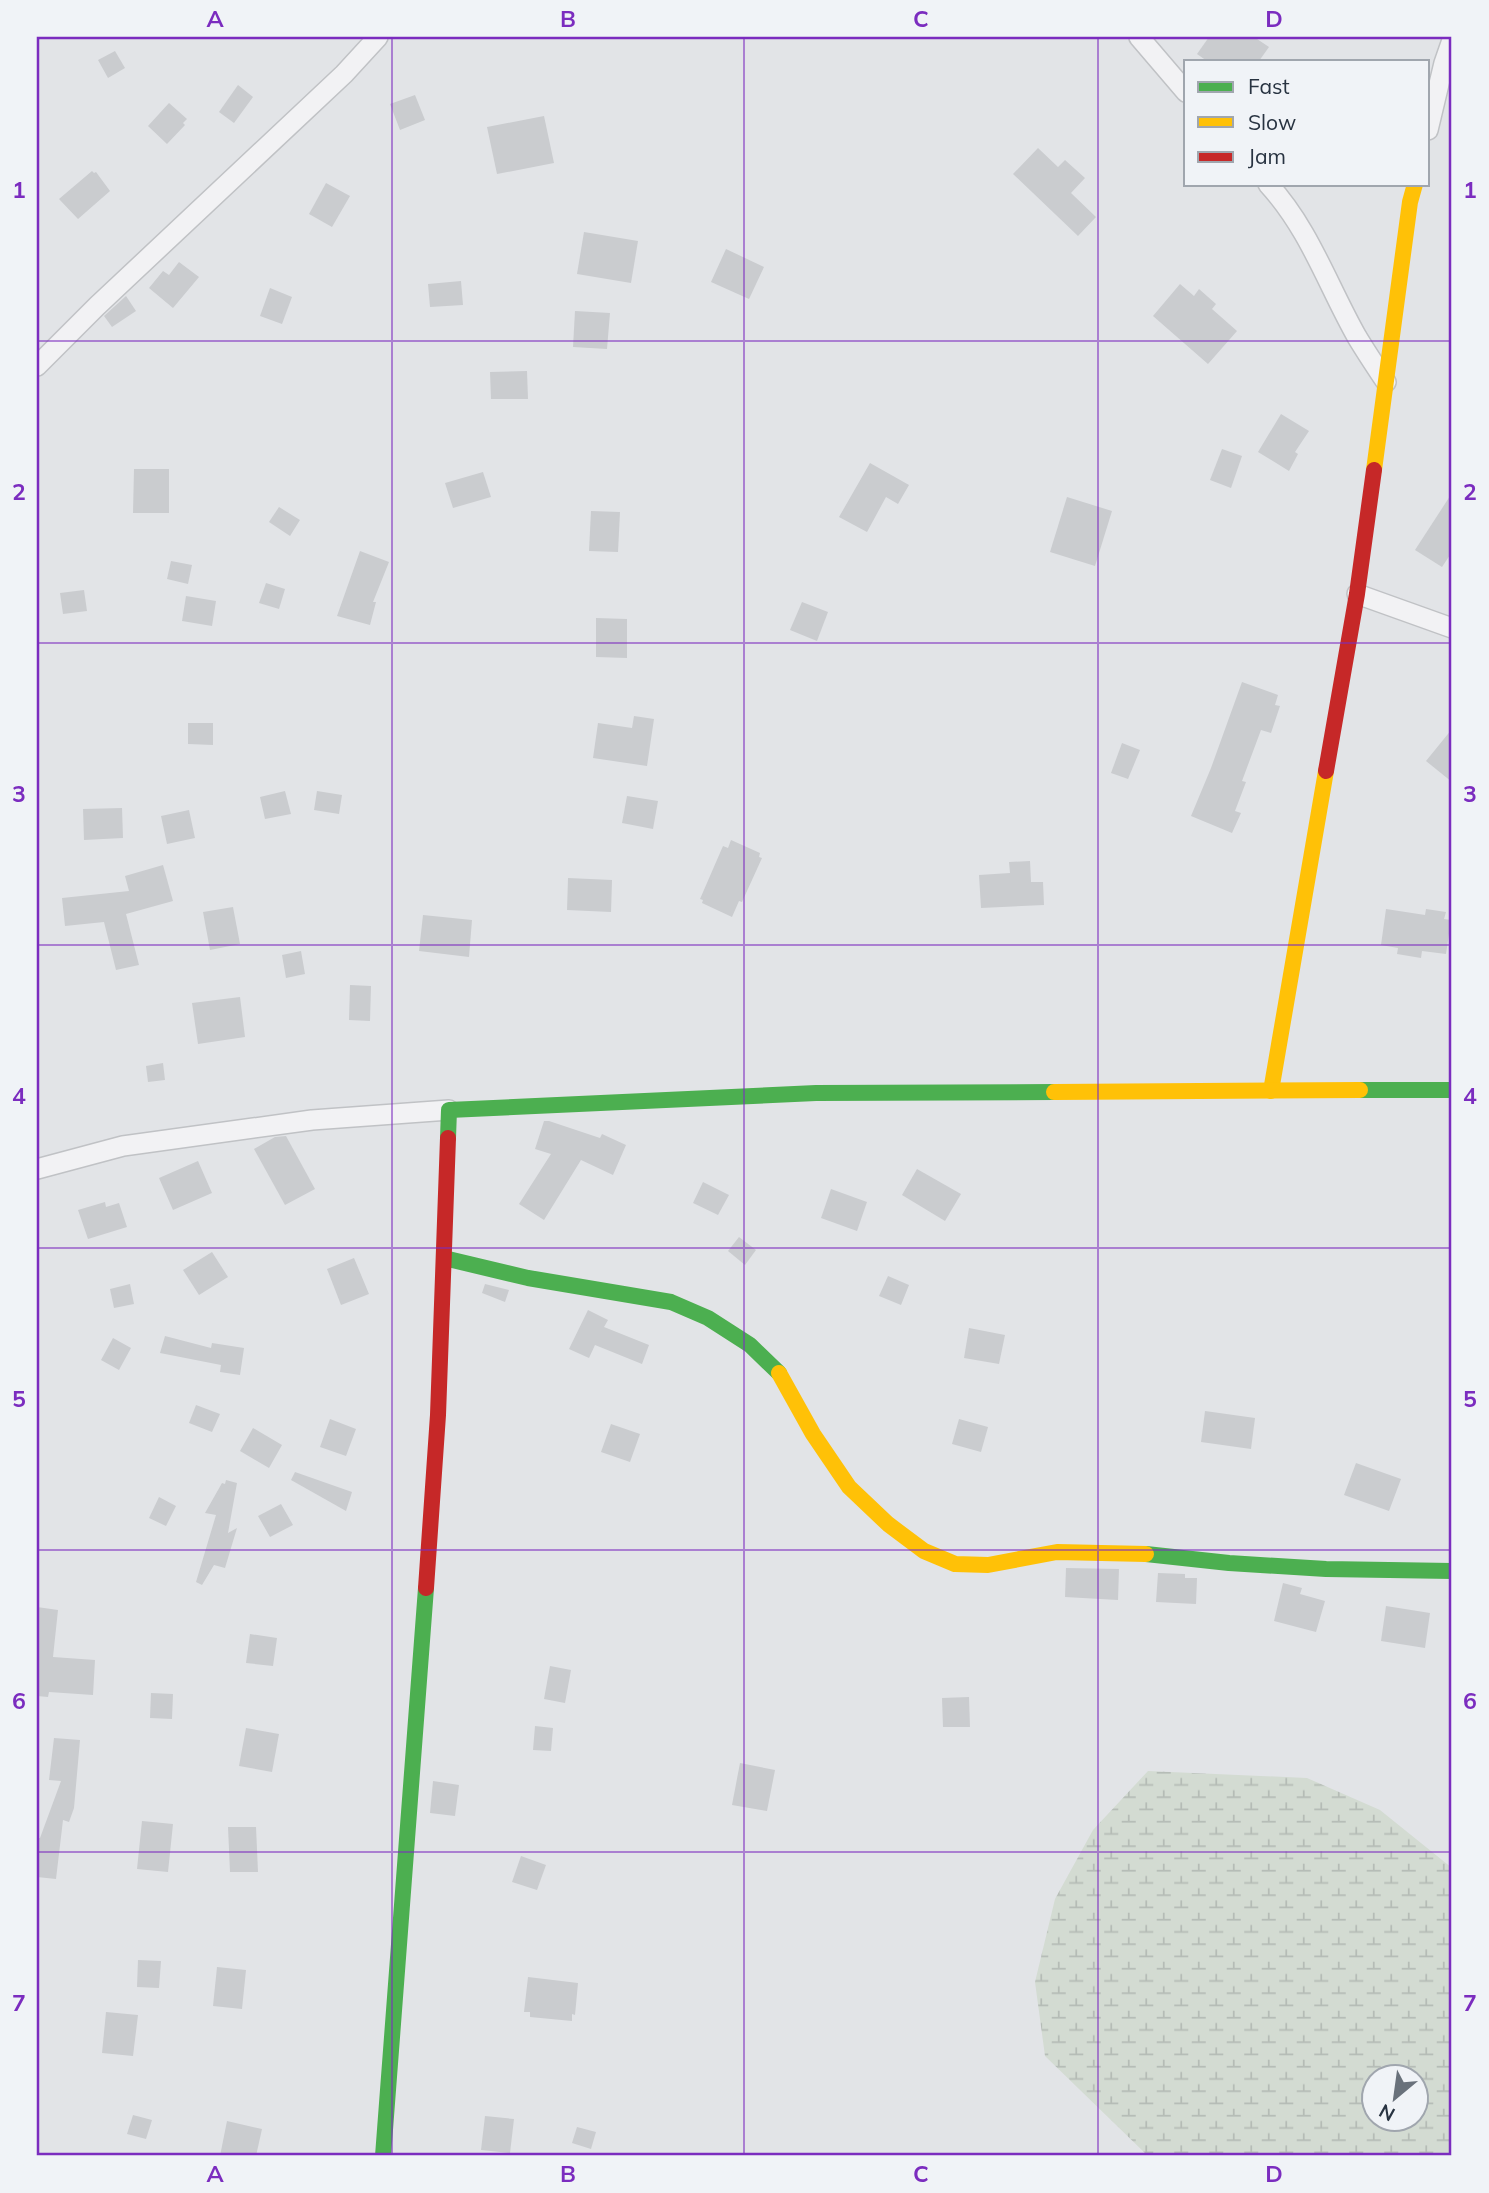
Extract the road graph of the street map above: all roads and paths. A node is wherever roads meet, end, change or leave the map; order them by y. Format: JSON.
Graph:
{"nodes":[{"id":1,"x":378,"y":37,"type":"edge"},
{"id":2,"x":1139,"y":37,"type":"edge"},
{"id":3,"x":1452,"y":40,"type":"edge"},
{"id":4,"x":1184,"y":90,"type":"edge"},
{"id":5,"x":1430,"y":122,"type":"edge"},
{"id":6,"x":1270,"y":186,"type":"edge"},
{"id":7,"x":1415,"y":186,"type":"edge"},
{"id":8,"x":37,"y":366,"type":"edge"},
{"id":9,"x":1386,"y":382,"type":"junction"},
{"id":10,"x":1357,"y":594,"type":"junction"},
{"id":11,"x":1452,"y":628,"type":"edge"},
{"id":12,"x":1452,"y":1090,"type":"edge"},
{"id":13,"x":1271,"y":1091,"type":"junction"},
{"id":14,"x":449,"y":1110,"type":"junction"},
{"id":15,"x":37,"y":1169,"type":"edge"},
{"id":16,"x":444,"y":1258,"type":"junction"},
{"id":17,"x":1452,"y":1571,"type":"edge"},
{"id":18,"x":383,"y":2156,"type":"edge"}],
"edges":[{"from":1,"to":8,"type":"street"},
{"from":2,"to":4,"type":"street"},
{"from":3,"to":5,"type":"street"},
{"from":6,"to":9,"type":"street"},
{"from":7,"to":9,"type":"street"},
{"from":9,"to":10,"type":"street"},
{"from":10,"to":11,"type":"street"},
{"from":10,"to":13,"type":"street"},
{"from":12,"to":13,"type":"street"},
{"from":13,"to":14,"type":"street"},
{"from":14,"to":15,"type":"street"},
{"from":14,"to":16,"type":"street"},
{"from":16,"to":17,"type":"street"},
{"from":16,"to":18,"type":"street"}]}
